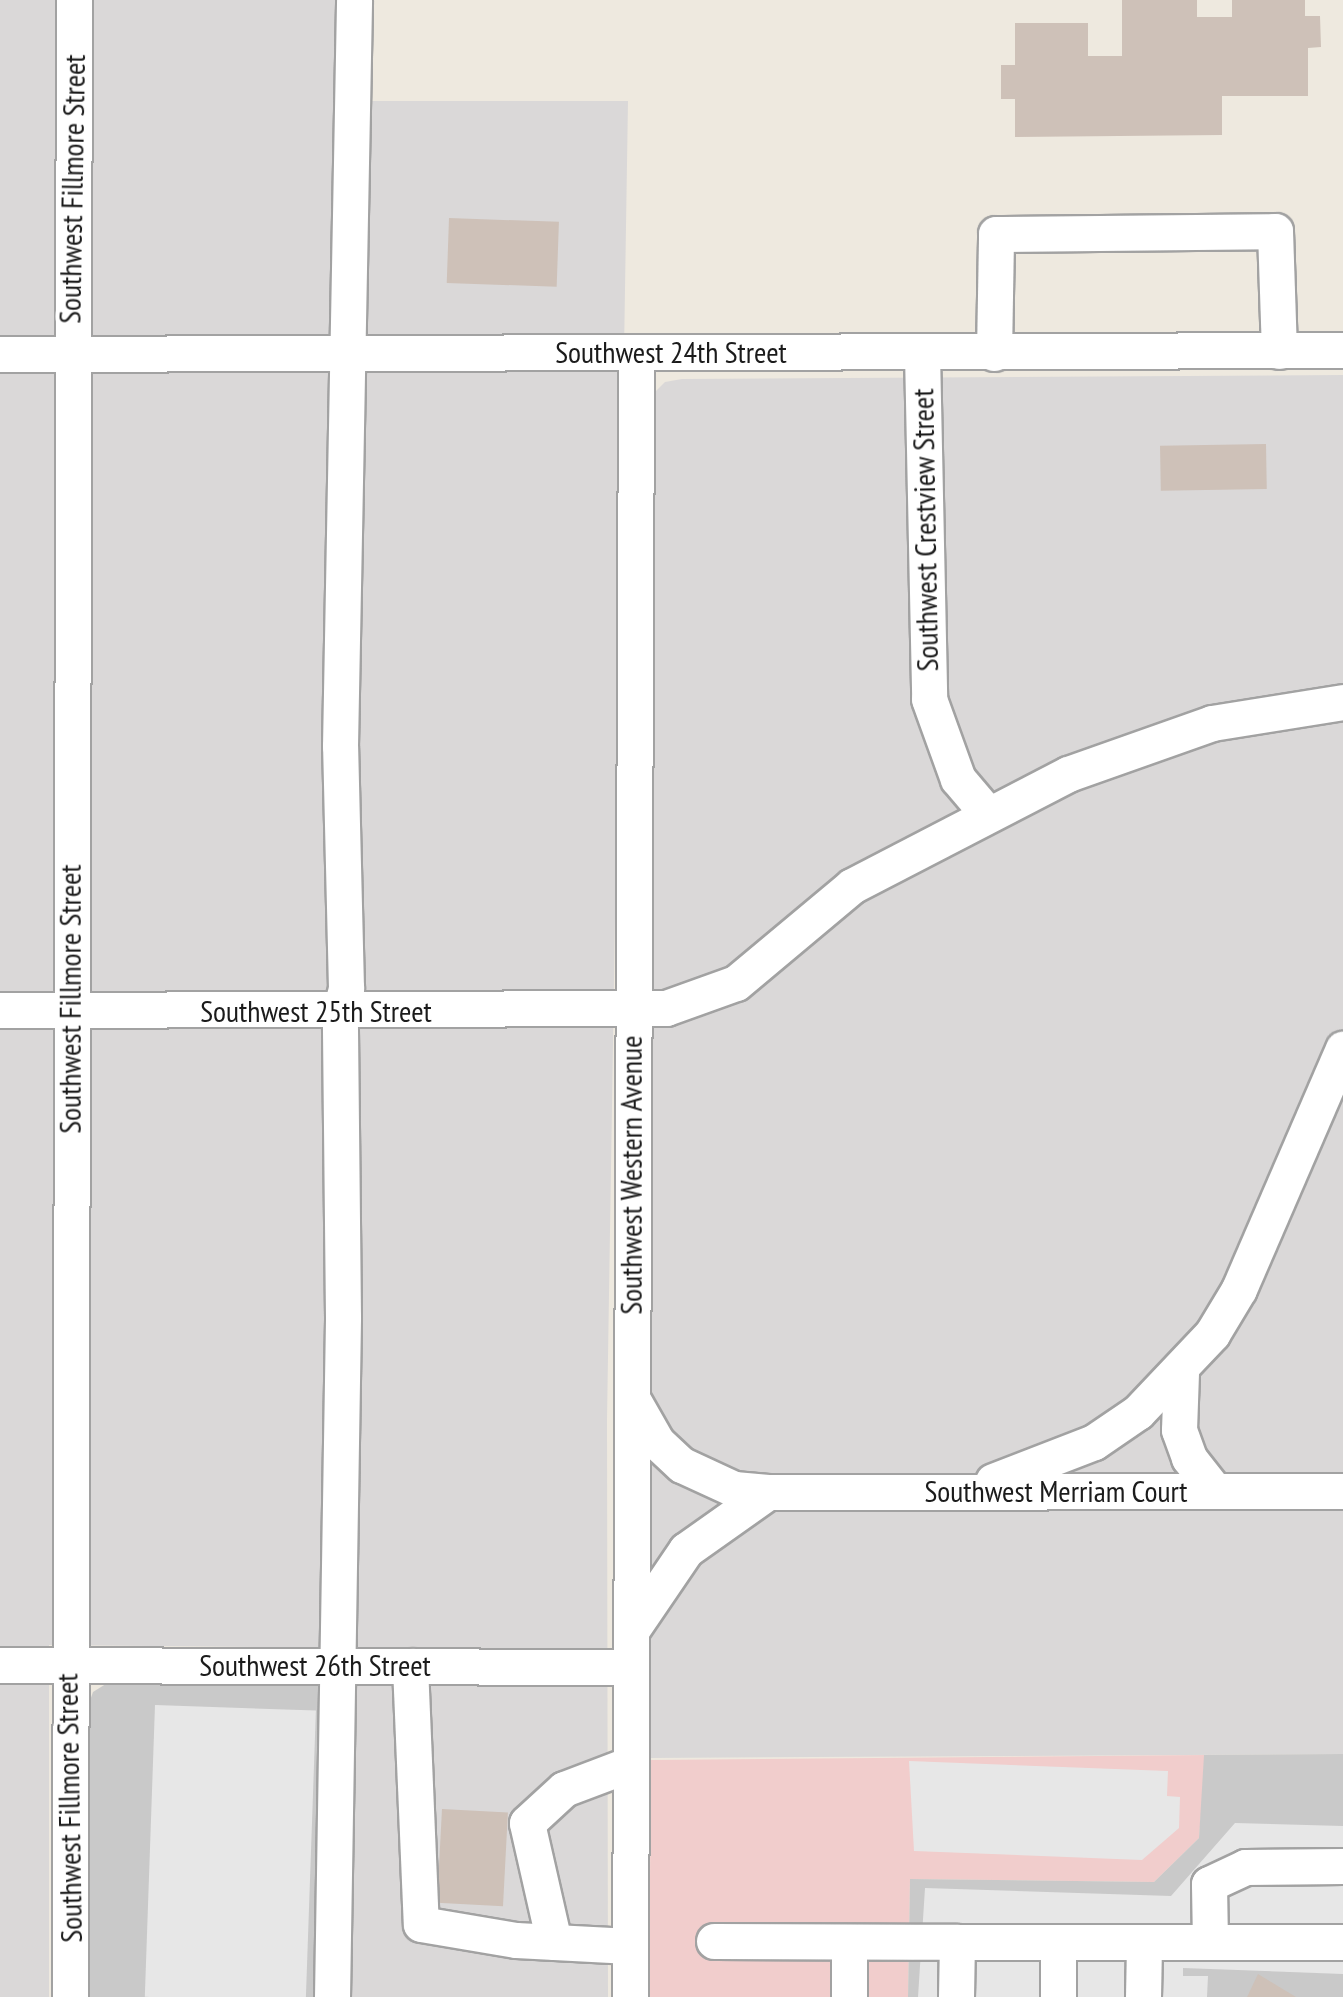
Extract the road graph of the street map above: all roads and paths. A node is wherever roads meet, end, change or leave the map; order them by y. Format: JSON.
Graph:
{"nodes":[{"id":1,"x":74,"y":0,"type":"edge"},
{"id":2,"x":354,"y":0,"type":"edge"},
{"id":3,"x":1343,"y":350,"type":"edge"},
{"id":4,"x":349,"y":351,"type":"junction"},
{"id":5,"x":1279,"y":351,"type":"junction"},
{"id":6,"x":70,"y":352,"type":"junction"},
{"id":7,"x":636,"y":352,"type":"junction"},
{"id":8,"x":994,"y":352,"type":"junction"},
{"id":9,"x":922,"y":353,"type":"junction"},
{"id":10,"x":0,"y":354,"type":"edge"},
{"id":11,"x":1343,"y":702,"type":"edge"},
{"id":12,"x":986,"y":812,"type":"junction"},
{"id":13,"x":0,"y":1010,"type":"edge"},
{"id":14,"x":71,"y":1010,"type":"junction"},
{"id":15,"x":340,"y":1011,"type":"junction"},
{"id":16,"x":632,"y":1012,"type":"junction"},
{"id":17,"x":1343,"y":1049,"type":"edge"},
{"id":18,"x":1181,"y":1373,"type":"junction"},
{"id":19,"x":630,"y":1392,"type":"junction"},
{"id":20,"x":1215,"y":1491,"type":"junction"},
{"id":21,"x":1343,"y":1491,"type":"edge"},
{"id":22,"x":768,"y":1492,"type":"junction"},
{"id":23,"x":952,"y":1492,"type":"junction"},
{"id":24,"x":630,"y":1650,"type":"junction"},
{"id":25,"x":334,"y":1663,"type":"junction"},
{"id":26,"x":0,"y":1665,"type":"edge"},
{"id":27,"x":68,"y":1666,"type":"junction"},
{"id":28,"x":410,"y":1666,"type":"junction"},
{"id":29,"x":630,"y":1764,"type":"junction"},
{"id":30,"x":1343,"y":1866,"type":"edge"},
{"id":31,"x":714,"y":1941,"type":"dead end"},
{"id":32,"x":554,"y":1942,"type":"junction"},
{"id":33,"x":848,"y":1942,"type":"junction"},
{"id":34,"x":956,"y":1942,"type":"junction"},
{"id":35,"x":1210,"y":1942,"type":"junction"},
{"id":36,"x":1343,"y":1942,"type":"edge"},
{"id":37,"x":1144,"y":1943,"type":"junction"},
{"id":38,"x":1058,"y":1944,"type":"junction"},
{"id":39,"x":630,"y":1946,"type":"junction"},
{"id":40,"x":70,"y":1997,"type":"edge"},
{"id":41,"x":332,"y":1997,"type":"edge"},
{"id":42,"x":630,"y":1997,"type":"edge"},
{"id":43,"x":848,"y":1997,"type":"edge"},
{"id":44,"x":956,"y":1997,"type":"edge"},
{"id":45,"x":1058,"y":1997,"type":"edge"},
{"id":46,"x":1144,"y":1997,"type":"edge"}],
"edges":[{"from":1,"to":6,"type":"street","name":"Southwest Fillmore Street"},
{"from":2,"to":4,"type":"street"},
{"from":3,"to":5,"type":"street","name":"Southwest 24th Street"},
{"from":4,"to":6,"type":"street","name":"Southwest 24th Street"},
{"from":4,"to":7,"type":"street","name":"Southwest 24th Street"},
{"from":4,"to":15,"type":"street"},
{"from":5,"to":8,"type":"street","name":"Southwest 24th Street"},
{"from":5,"to":8,"type":"street"},
{"from":6,"to":10,"type":"street","name":"Southwest 24th Street"},
{"from":6,"to":14,"type":"street","name":"Southwest Fillmore Street"},
{"from":7,"to":9,"type":"street","name":"Southwest 24th Street"},
{"from":7,"to":16,"type":"street","name":"Southwest Western Avenue"},
{"from":8,"to":9,"type":"street","name":"Southwest 24th Street"},
{"from":9,"to":12,"type":"street","name":"Southwest Crestview Street"},
{"from":11,"to":12,"type":"street","name":"Southwest 25th Street"},
{"from":12,"to":16,"type":"street","name":"Southwest 25th Street"},
{"from":13,"to":14,"type":"street","name":"Southwest 25th Street"},
{"from":14,"to":15,"type":"street","name":"Southwest 25th Street"},
{"from":14,"to":27,"type":"street","name":"Southwest Fillmore Street"},
{"from":15,"to":16,"type":"street","name":"Southwest 25th Street"},
{"from":15,"to":25,"type":"street"},
{"from":16,"to":19,"type":"street","name":"Southwest Western Avenue"},
{"from":17,"to":18,"type":"street"},
{"from":18,"to":20,"type":"street"},
{"from":18,"to":23,"type":"street"},
{"from":19,"to":22,"type":"street","name":"Southwest Merriam Court"},
{"from":19,"to":24,"type":"street","name":"Southwest Western Avenue"},
{"from":20,"to":21,"type":"street","name":"Southwest Merriam Court"},
{"from":20,"to":23,"type":"street","name":"Southwest Merriam Court"},
{"from":22,"to":23,"type":"street","name":"Southwest Merriam Court"},
{"from":22,"to":24,"type":"street"},
{"from":24,"to":28,"type":"street","name":"Southwest 26th Street"},
{"from":24,"to":29,"type":"street","name":"Southwest Western Avenue"},
{"from":25,"to":27,"type":"street","name":"Southwest 26th Street"},
{"from":25,"to":28,"type":"street","name":"Southwest 26th Street"},
{"from":25,"to":41,"type":"street"},
{"from":26,"to":27,"type":"street","name":"Southwest 26th Street"},
{"from":27,"to":40,"type":"street","name":"Southwest Fillmore Street"},
{"from":28,"to":32,"type":"street"},
{"from":29,"to":32,"type":"street"},
{"from":29,"to":39,"type":"street","name":"Southwest Western Avenue"},
{"from":30,"to":35,"type":"street"},
{"from":31,"to":33,"type":"street"},
{"from":32,"to":39,"type":"street"},
{"from":33,"to":34,"type":"street"},
{"from":33,"to":43,"type":"street"},
{"from":34,"to":38,"type":"street"},
{"from":34,"to":44,"type":"street"},
{"from":35,"to":36,"type":"street"},
{"from":35,"to":37,"type":"street"},
{"from":37,"to":38,"type":"street"},
{"from":37,"to":46,"type":"street"},
{"from":38,"to":45,"type":"street"},
{"from":39,"to":42,"type":"street","name":"Southwest Western Avenue"}]}
